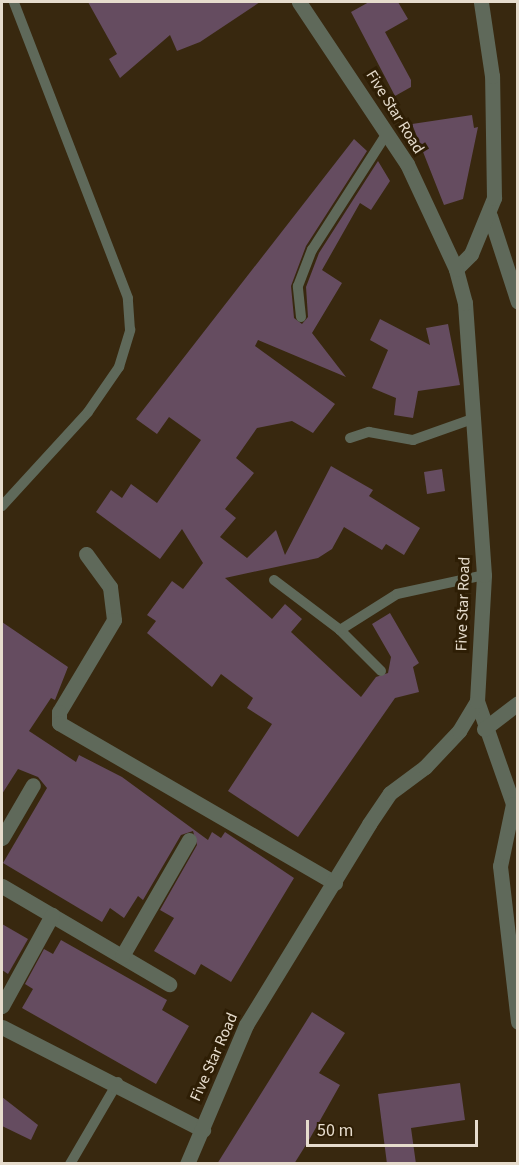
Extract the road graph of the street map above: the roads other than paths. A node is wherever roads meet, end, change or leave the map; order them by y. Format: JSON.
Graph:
{"nodes":[{"id":1,"x":14,"y":2,"type":"edge"},
{"id":2,"x":299,"y":2,"type":"edge"},
{"id":3,"x":481,"y":2,"type":"edge"},
{"id":4,"x":387,"y":133,"type":"junction"},
{"id":5,"x":490,"y":216,"type":"junction"},
{"id":6,"x":456,"y":269,"type":"junction"},
{"id":7,"x":518,"y":302,"type":"edge"},
{"id":8,"x":301,"y":317,"type":"dead end"},
{"id":9,"x":475,"y":418,"type":"junction"},
{"id":10,"x":350,"y":438,"type":"dead end"},
{"id":11,"x":2,"y":506,"type":"edge"},
{"id":12,"x":86,"y":554,"type":"dead end"},
{"id":13,"x":484,"y":575,"type":"junction"},
{"id":14,"x":274,"y":580,"type":"dead end"},
{"id":15,"x":340,"y":630,"type":"junction"},
{"id":16,"x":381,"y":671,"type":"dead end"},
{"id":17,"x":477,"y":701,"type":"junction"},
{"id":18,"x":518,"y":703,"type":"edge"},
{"id":19,"x":484,"y":729,"type":"junction"},
{"id":20,"x":33,"y":785,"type":"dead end"},
{"id":21,"x":515,"y":804,"type":"edge"},
{"id":22,"x":2,"y":836,"type":"edge"},
{"id":23,"x":189,"y":840,"type":"dead end"},
{"id":24,"x":335,"y":883,"type":"junction"},
{"id":25,"x":2,"y":886,"type":"edge"},
{"id":26,"x":52,"y":915,"type":"junction"},
{"id":27,"x":122,"y":956,"type":"junction"},
{"id":28,"x":169,"y":984,"type":"dead end"},
{"id":29,"x":2,"y":1006,"type":"edge"},
{"id":30,"x":518,"y":1022,"type":"edge"},
{"id":31,"x":2,"y":1027,"type":"edge"},
{"id":32,"x":118,"y":1082,"type":"junction"},
{"id":33,"x":203,"y":1130,"type":"junction"},
{"id":34,"x":70,"y":1164,"type":"edge"},
{"id":35,"x":187,"y":1164,"type":"edge"}],
"edges":[{"from":1,"to":11,"type":"lane"},
{"from":2,"to":4,"type":"street","name":"Five Star Road"},
{"from":3,"to":5,"type":"street"},
{"from":4,"to":6,"type":"street","name":"Five Star Road"},
{"from":4,"to":8,"type":"lane"},
{"from":5,"to":6,"type":"street"},
{"from":5,"to":7,"type":"street"},
{"from":6,"to":9,"type":"street","name":"Five Star Road"},
{"from":9,"to":10,"type":"lane"},
{"from":9,"to":13,"type":"street","name":"Five Star Road"},
{"from":12,"to":24,"type":"street"},
{"from":13,"to":15,"type":"lane"},
{"from":13,"to":17,"type":"street","name":"Five Star Road"},
{"from":14,"to":15,"type":"lane"},
{"from":15,"to":16,"type":"lane"},
{"from":17,"to":19,"type":"street"},
{"from":17,"to":24,"type":"street","name":"Five Star Road"},
{"from":18,"to":19,"type":"street"},
{"from":19,"to":21,"type":"street"},
{"from":20,"to":22,"type":"street"},
{"from":21,"to":30,"type":"street"},
{"from":23,"to":27,"type":"street"},
{"from":24,"to":33,"type":"street","name":"Five Star Road"},
{"from":25,"to":26,"type":"street"},
{"from":26,"to":27,"type":"street"},
{"from":26,"to":29,"type":"street"},
{"from":27,"to":28,"type":"street"},
{"from":31,"to":32,"type":"street"},
{"from":32,"to":33,"type":"street"},
{"from":32,"to":34,"type":"lane"},
{"from":33,"to":35,"type":"street","name":"Five Star Road"}]}
